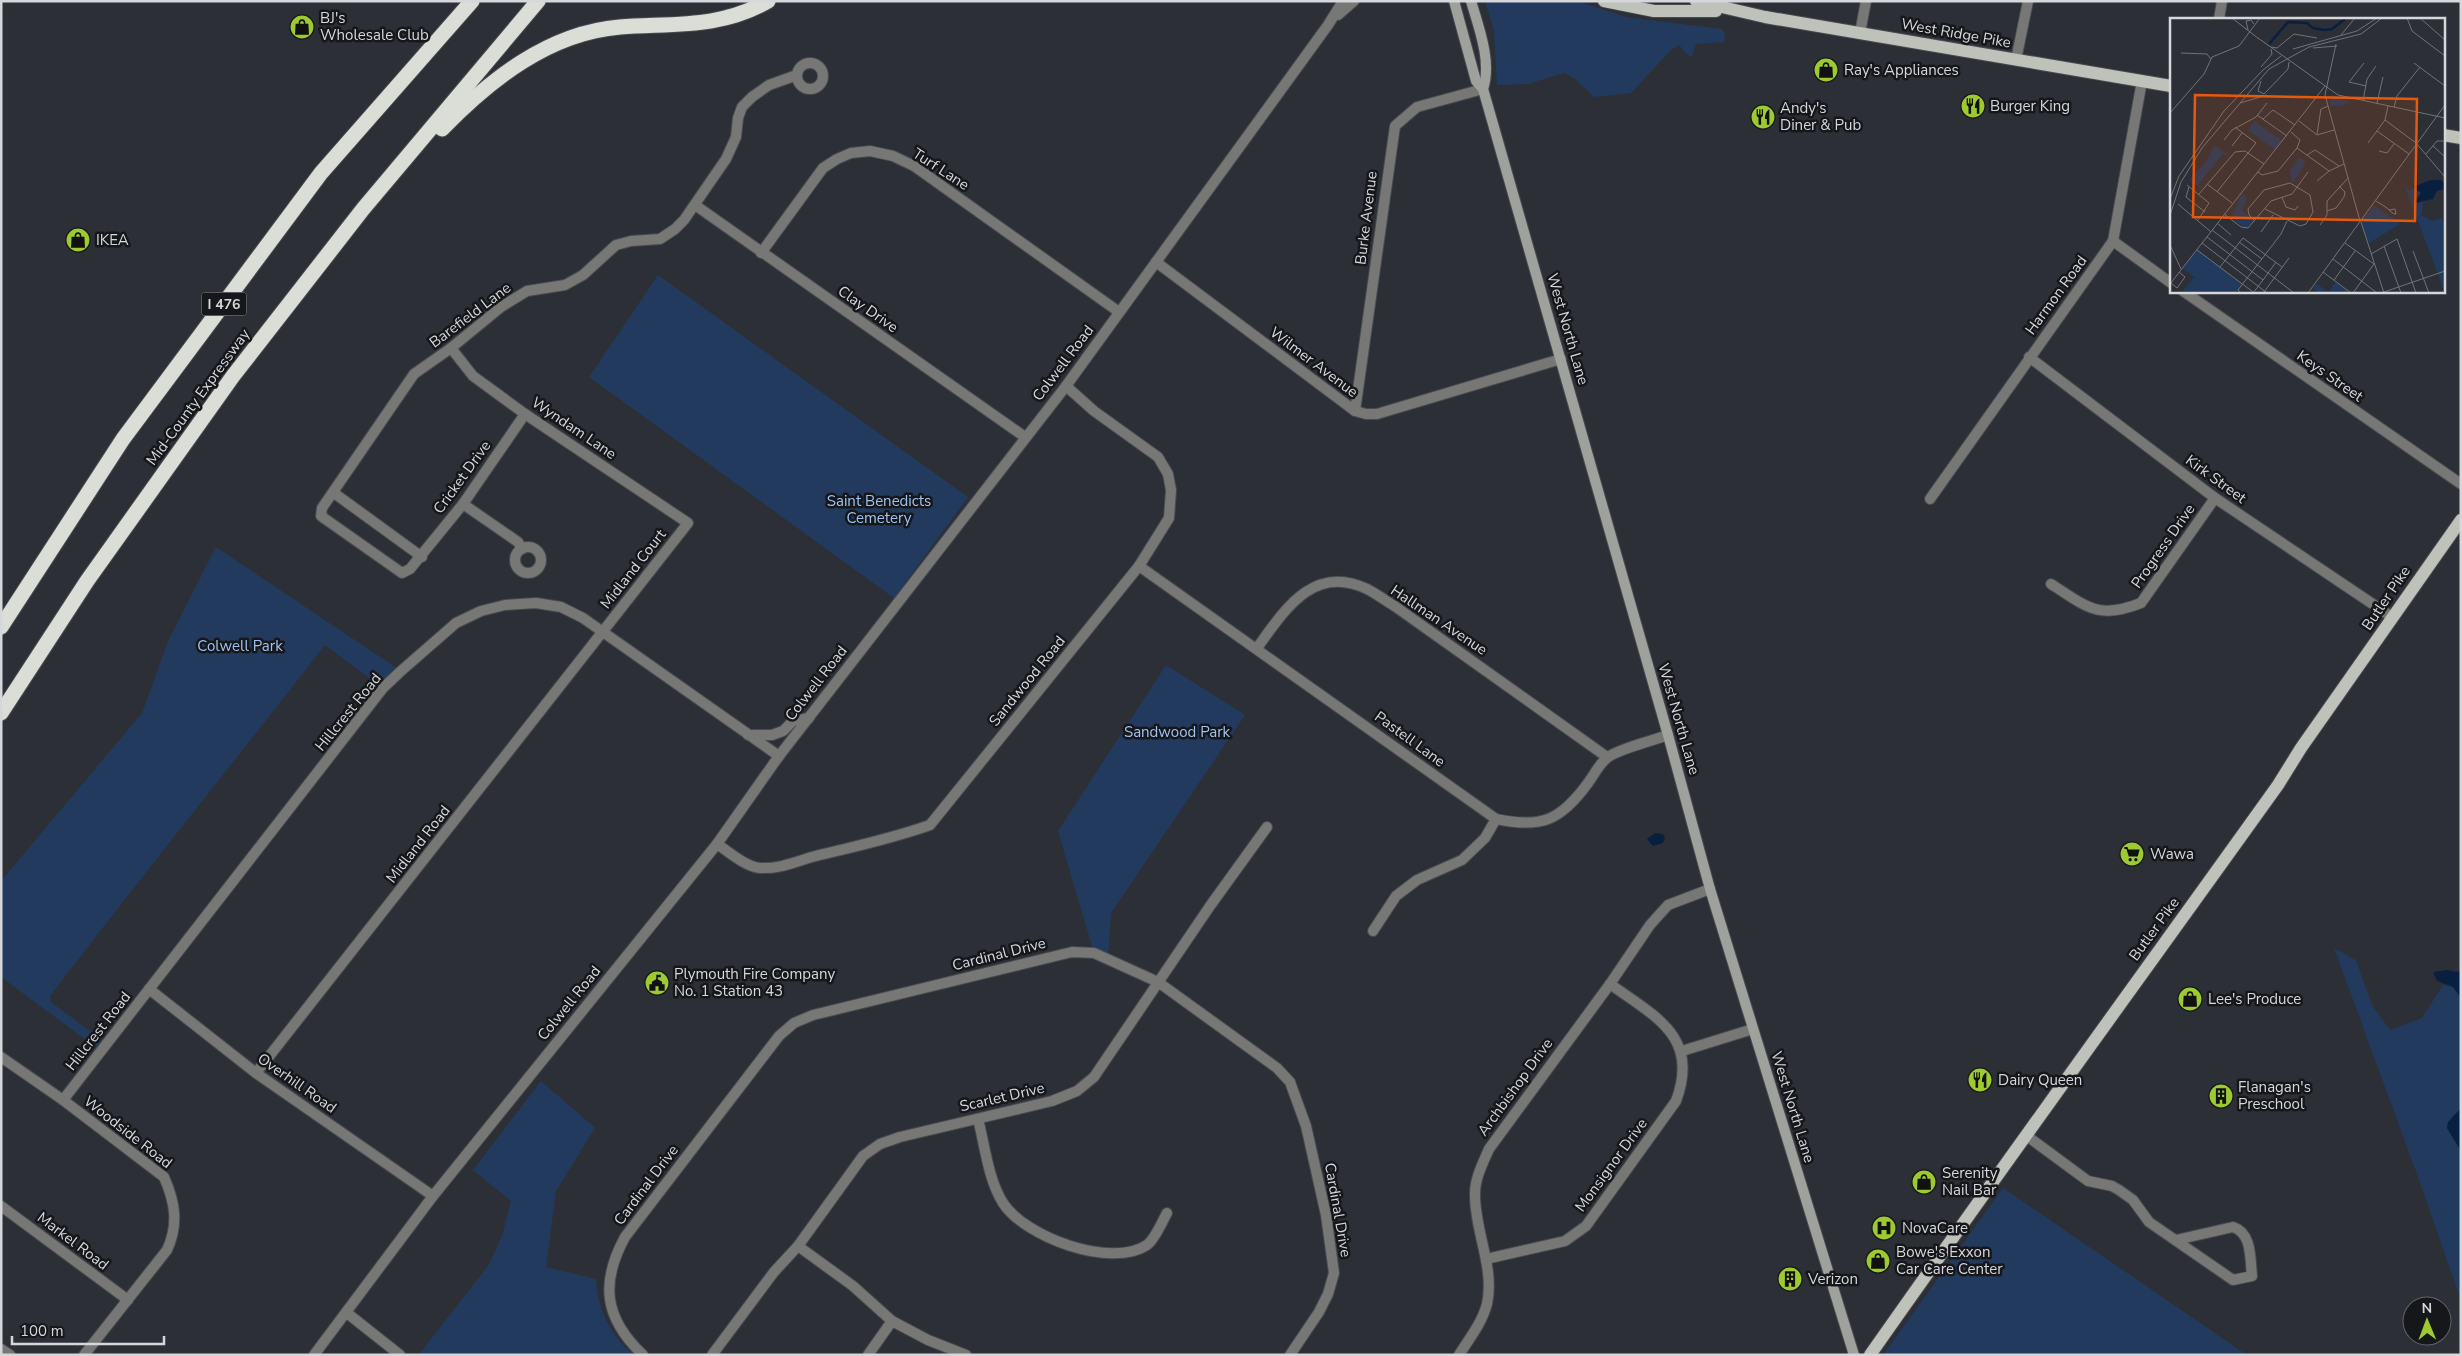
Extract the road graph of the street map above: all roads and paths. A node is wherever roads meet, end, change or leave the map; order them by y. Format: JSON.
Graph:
{"nodes":[{"id":1,"x":462,"y":1,"type":"edge"},
{"id":2,"x":472,"y":1,"type":"edge"},
{"id":3,"x":538,"y":1,"type":"edge"},
{"id":4,"x":768,"y":1,"type":"edge"},
{"id":5,"x":1343,"y":1,"type":"edge"},
{"id":6,"x":1354,"y":1,"type":"edge"},
{"id":7,"x":1454,"y":1,"type":"edge"},
{"id":8,"x":1471,"y":1,"type":"edge"},
{"id":9,"x":1604,"y":1,"type":"edge"},
{"id":10,"x":1696,"y":1,"type":"edge"},
{"id":11,"x":1866,"y":1,"type":"edge"},
{"id":12,"x":2028,"y":1,"type":"edge"},
{"id":13,"x":2220,"y":2,"type":"edge"},
{"id":14,"x":1736,"y":11,"type":"junction"},
{"id":15,"x":2219,"y":18,"type":"edge"},
{"id":16,"x":1331,"y":21,"type":"junction"},
{"id":17,"x":1860,"y":34,"type":"junction"},
{"id":18,"x":2016,"y":60,"type":"junction"},
{"id":19,"x":797,"y":75,"type":"dead end"},
{"id":20,"x":2142,"y":81,"type":"junction"},
{"id":21,"x":2170,"y":86,"type":"edge"},
{"id":22,"x":1483,"y":89,"type":"junction"},
{"id":23,"x":2444,"y":135,"type":"edge"},
{"id":24,"x":2461,"y":138,"type":"edge"},
{"id":25,"x":321,"y":173,"type":"junction"},
{"id":26,"x":695,"y":205,"type":"junction"},
{"id":27,"x":363,"y":209,"type":"junction"},
{"id":28,"x":2113,"y":241,"type":"junction"},
{"id":29,"x":761,"y":253,"type":"junction"},
{"id":30,"x":1156,"y":262,"type":"junction"},
{"id":31,"x":2170,"y":281,"type":"edge"},
{"id":32,"x":2184,"y":292,"type":"edge"},
{"id":33,"x":1119,"y":312,"type":"junction"},
{"id":34,"x":452,"y":348,"type":"junction"},
{"id":35,"x":2029,"y":357,"type":"junction"},
{"id":36,"x":1561,"y":360,"type":"junction"},
{"id":37,"x":1066,"y":386,"type":"junction"},
{"id":38,"x":1356,"y":411,"type":"junction"},
{"id":39,"x":525,"y":414,"type":"junction"},
{"id":40,"x":1025,"y":437,"type":"junction"},
{"id":41,"x":2461,"y":484,"type":"edge"},
{"id":42,"x":334,"y":492,"type":"junction"},
{"id":43,"x":2215,"y":498,"type":"junction"},
{"id":44,"x":1930,"y":499,"type":"dead end"},
{"id":45,"x":463,"y":504,"type":"junction"},
{"id":46,"x":2461,"y":520,"type":"edge"},
{"id":47,"x":688,"y":523,"type":"joint"},
{"id":48,"x":522,"y":549,"type":"dead end"},
{"id":49,"x":422,"y":556,"type":"junction"},
{"id":50,"x":1139,"y":566,"type":"junction"},
{"id":51,"x":2052,"y":584,"type":"dead end"},
{"id":52,"x":2392,"y":617,"type":"junction"},
{"id":53,"x":1,"y":627,"type":"edge"},
{"id":54,"x":603,"y":633,"type":"junction"},
{"id":55,"x":1257,"y":648,"type":"junction"},
{"id":56,"x":1,"y":713,"type":"edge"},
{"id":57,"x":808,"y":718,"type":"junction"},
{"id":58,"x":748,"y":735,"type":"junction"},
{"id":59,"x":1668,"y":735,"type":"junction"},
{"id":60,"x":779,"y":756,"type":"junction"},
{"id":61,"x":1607,"y":757,"type":"junction"},
{"id":62,"x":1496,"y":819,"type":"junction"},
{"id":63,"x":1267,"y":827,"type":"dead end"},
{"id":64,"x":717,"y":844,"type":"junction"},
{"id":65,"x":1710,"y":889,"type":"junction"},
{"id":66,"x":1373,"y":931,"type":"dead end"},
{"id":67,"x":1158,"y":982,"type":"junction"},
{"id":68,"x":1610,"y":984,"type":"junction"},
{"id":69,"x":149,"y":989,"type":"junction"},
{"id":70,"x":1753,"y":1029,"type":"junction"},
{"id":71,"x":1682,"y":1051,"type":"junction"},
{"id":72,"x":1,"y":1057,"type":"edge"},
{"id":73,"x":256,"y":1074,"type":"junction"},
{"id":74,"x":63,"y":1100,"type":"junction"},
{"id":75,"x":978,"y":1119,"type":"junction"},
{"id":76,"x":2027,"y":1136,"type":"junction"},
{"id":77,"x":433,"y":1196,"type":"junction"},
{"id":78,"x":1,"y":1206,"type":"edge"},
{"id":79,"x":1167,"y":1213,"type":"dead end"},
{"id":80,"x":2176,"y":1240,"type":"junction"},
{"id":81,"x":798,"y":1246,"type":"junction"},
{"id":82,"x":1486,"y":1259,"type":"junction"},
{"id":83,"x":128,"y":1300,"type":"junction"},
{"id":84,"x":346,"y":1313,"type":"junction"},
{"id":85,"x":892,"y":1321,"type":"junction"},
{"id":86,"x":1,"y":1349,"type":"edge"},
{"id":87,"x":10,"y":1355,"type":"edge"},
{"id":88,"x":84,"y":1355,"type":"edge"},
{"id":89,"x":314,"y":1355,"type":"edge"},
{"id":90,"x":400,"y":1355,"type":"edge"},
{"id":91,"x":643,"y":1355,"type":"edge"},
{"id":92,"x":712,"y":1355,"type":"edge"},
{"id":93,"x":868,"y":1355,"type":"edge"},
{"id":94,"x":966,"y":1355,"type":"edge"},
{"id":95,"x":1290,"y":1355,"type":"edge"},
{"id":96,"x":1459,"y":1355,"type":"edge"},
{"id":97,"x":1854,"y":1355,"type":"edge"},
{"id":98,"x":1870,"y":1355,"type":"edge"}],
"edges":[{"from":1,"to":25,"type":"highway"},
{"from":2,"to":25,"type":"highway","number":"I 476"},
{"from":3,"to":27,"type":"highway","name":"Mid-County Expressway"},
{"from":4,"to":27,"type":"highway"},
{"from":5,"to":16,"type":"street","name":"Colwell Road"},
{"from":6,"to":16,"type":"street","name":"Colwell Road"},
{"from":7,"to":22,"type":"main road","name":"West North Lane"},
{"from":8,"to":22,"type":"main road","name":"West North Lane"},
{"from":9,"to":14,"type":"main road","name":"West Ridge Pike"},
{"from":10,"to":14,"type":"main road","name":"West Ridge Pike"},
{"from":11,"to":17,"type":"street"},
{"from":12,"to":18,"type":"street"},
{"from":13,"to":15,"type":"street"},
{"from":14,"to":17,"type":"main road","name":"West Ridge Pike"},
{"from":16,"to":30,"type":"street","name":"Colwell Road"},
{"from":17,"to":18,"type":"main road","name":"West Ridge Pike"},
{"from":18,"to":20,"type":"main road","name":"West Ridge Pike"},
{"from":19,"to":26,"type":"street","name":"Barefield Lane"},
{"from":20,"to":21,"type":"main road","name":"West Ridge Pike"},
{"from":20,"to":28,"type":"street","name":"Harmon Road"},
{"from":22,"to":36,"type":"main road","name":"West North Lane"},
{"from":22,"to":38,"type":"street","name":"Burke Avenue"},
{"from":23,"to":24,"type":"main road"},
{"from":25,"to":53,"type":"highway","number":"I 476"},
{"from":26,"to":29,"type":"street","name":"Clay Drive"},
{"from":26,"to":34,"type":"street","name":"Barefield Lane"},
{"from":27,"to":56,"type":"highway","name":"Mid-County Expressway"},
{"from":28,"to":31,"type":"street"},
{"from":28,"to":35,"type":"street","name":"Harmon Road"},
{"from":29,"to":33,"type":"street","name":"Turf Lane"},
{"from":29,"to":40,"type":"street","name":"Clay Drive"},
{"from":30,"to":33,"type":"street","name":"Colwell Road"},
{"from":30,"to":38,"type":"street","name":"Wilmer Avenue"},
{"from":32,"to":41,"type":"street","name":"Keys Street"},
{"from":33,"to":37,"type":"street","name":"Colwell Road"},
{"from":34,"to":39,"type":"street","name":"Wyndam Lane"},
{"from":34,"to":42,"type":"street","name":"Barefield Lane"},
{"from":35,"to":43,"type":"street","name":"Kirk Street"},
{"from":35,"to":44,"type":"street","name":"Harmon Road"},
{"from":36,"to":38,"type":"street","name":"Wilmer Avenue"},
{"from":36,"to":59,"type":"main road","name":"West North Lane"},
{"from":37,"to":40,"type":"street","name":"Colwell Road"},
{"from":37,"to":50,"type":"street","name":"Sandwood Road"},
{"from":39,"to":45,"type":"street","name":"Cricket Drive"},
{"from":39,"to":47,"type":"street","name":"Wyndam Lane"},
{"from":40,"to":57,"type":"street","name":"Colwell Road"},
{"from":42,"to":49,"type":"street"},
{"from":42,"to":49,"type":"street","name":"Barefield Lane"},
{"from":43,"to":51,"type":"street","name":"Progress Drive"},
{"from":43,"to":52,"type":"street","name":"Kirk Street"},
{"from":45,"to":48,"type":"street"},
{"from":45,"to":49,"type":"street","name":"Cricket Drive"},
{"from":46,"to":52,"type":"main road","name":"Butler Pike"},
{"from":47,"to":54,"type":"street","name":"Midland Court"},
{"from":50,"to":55,"type":"street","name":"Pastell Lane"},
{"from":50,"to":64,"type":"street","name":"Sandwood Road"},
{"from":52,"to":76,"type":"main road","name":"Butler Pike"},
{"from":54,"to":58,"type":"street","name":"Hillcrest Road"},
{"from":54,"to":69,"type":"street","name":"Hillcrest Road"},
{"from":54,"to":73,"type":"street","name":"Midland Road"},
{"from":55,"to":61,"type":"street","name":"Hallman Avenue"},
{"from":55,"to":62,"type":"street","name":"Pastell Lane"},
{"from":57,"to":58,"type":"street"},
{"from":57,"to":60,"type":"street","name":"Colwell Road"},
{"from":58,"to":60,"type":"street","name":"Hillcrest Road"},
{"from":59,"to":61,"type":"street"},
{"from":59,"to":65,"type":"main road","name":"West North Lane"},
{"from":60,"to":64,"type":"street","name":"Colwell Road"},
{"from":61,"to":62,"type":"street","name":"Pastell Lane"},
{"from":62,"to":66,"type":"street"},
{"from":63,"to":67,"type":"street","name":"Scarlet Drive"},
{"from":64,"to":77,"type":"street","name":"Colwell Road"},
{"from":65,"to":68,"type":"street","name":"Archbishop Drive"},
{"from":65,"to":70,"type":"main road","name":"West North Lane"},
{"from":67,"to":75,"type":"street","name":"Scarlet Drive"},
{"from":67,"to":91,"type":"street","name":"Cardinal Drive"},
{"from":67,"to":95,"type":"street","name":"Cardinal Drive"},
{"from":68,"to":71,"type":"street"},
{"from":68,"to":82,"type":"street","name":"Archbishop Drive"},
{"from":69,"to":73,"type":"street","name":"Overhill Road"},
{"from":69,"to":74,"type":"street","name":"Hillcrest Road"},
{"from":70,"to":71,"type":"street"},
{"from":70,"to":97,"type":"main road","name":"West North Lane"},
{"from":71,"to":82,"type":"street","name":"Monsignor Drive"},
{"from":72,"to":74,"type":"street","name":"Woodside Road"},
{"from":73,"to":77,"type":"street","name":"Overhill Road"},
{"from":74,"to":83,"type":"street","name":"Woodside Road"},
{"from":75,"to":79,"type":"street"},
{"from":75,"to":81,"type":"street","name":"Scarlet Drive"},
{"from":76,"to":80,"type":"street"},
{"from":76,"to":98,"type":"main road","name":"Butler Pike"},
{"from":77,"to":84,"type":"street","name":"Colwell Road"},
{"from":78,"to":83,"type":"street","name":"Markel Road"},
{"from":80,"to":80,"type":"street"},
{"from":81,"to":85,"type":"street"},
{"from":81,"to":92,"type":"street","name":"Scarlet Drive"},
{"from":82,"to":96,"type":"street","name":"Archbishop Drive"},
{"from":83,"to":88,"type":"street","name":"Woodside Road"},
{"from":84,"to":89,"type":"street","name":"Colwell Road"},
{"from":84,"to":90,"type":"street"},
{"from":85,"to":93,"type":"street"},
{"from":85,"to":94,"type":"street"},
{"from":86,"to":87,"type":"street"}]}
